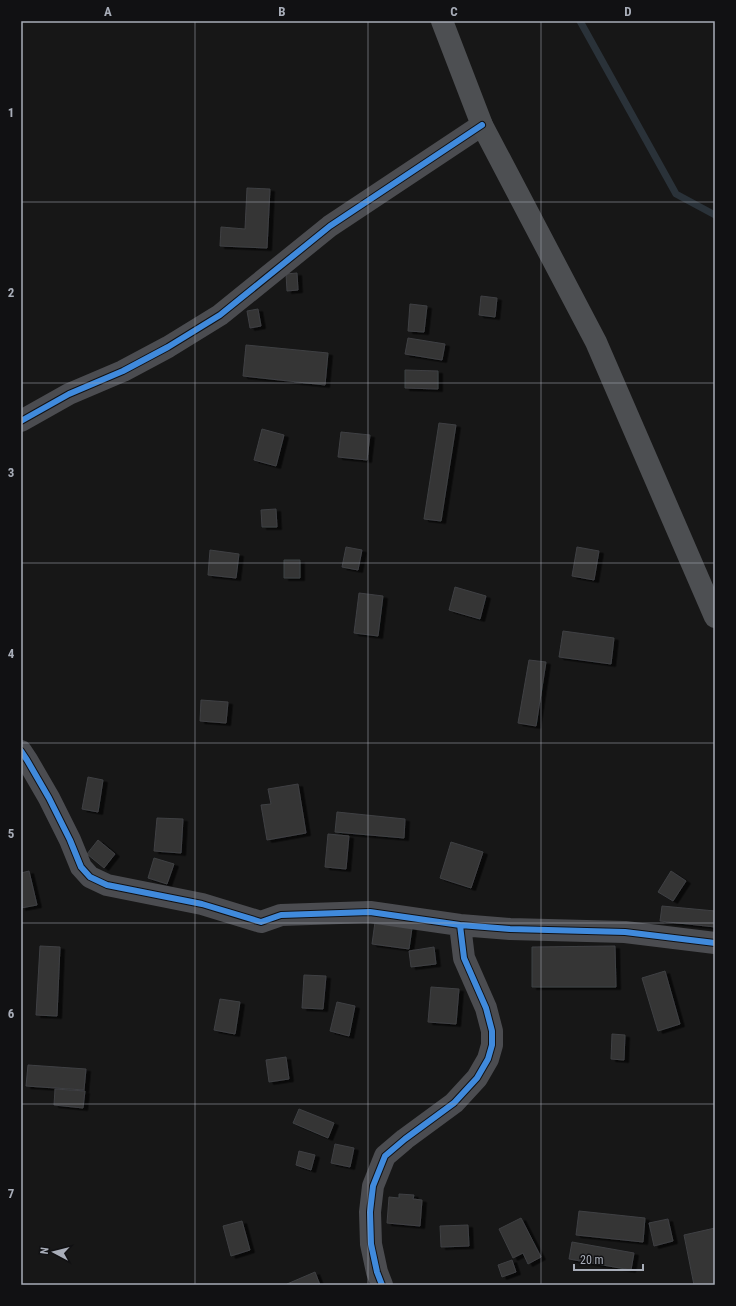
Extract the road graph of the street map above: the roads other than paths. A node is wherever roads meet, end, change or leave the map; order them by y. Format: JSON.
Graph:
{"nodes":[{"id":1,"x":442,"y":21,"type":"edge"},
{"id":2,"x":482,"y":125,"type":"junction"},
{"id":3,"x":21,"y":421,"type":"edge"},
{"id":4,"x":715,"y":617,"type":"edge"},
{"id":5,"x":21,"y":751,"type":"edge"},
{"id":6,"x":460,"y":925,"type":"junction"},
{"id":7,"x":715,"y":943,"type":"edge"},
{"id":8,"x":382,"y":1285,"type":"edge"}],
"edges":[{"from":1,"to":2,"type":"main road"},
{"from":2,"to":3,"type":"street"},
{"from":2,"to":4,"type":"main road"},
{"from":5,"to":6,"type":"street"},
{"from":6,"to":7,"type":"street"},
{"from":6,"to":8,"type":"street"}]}
